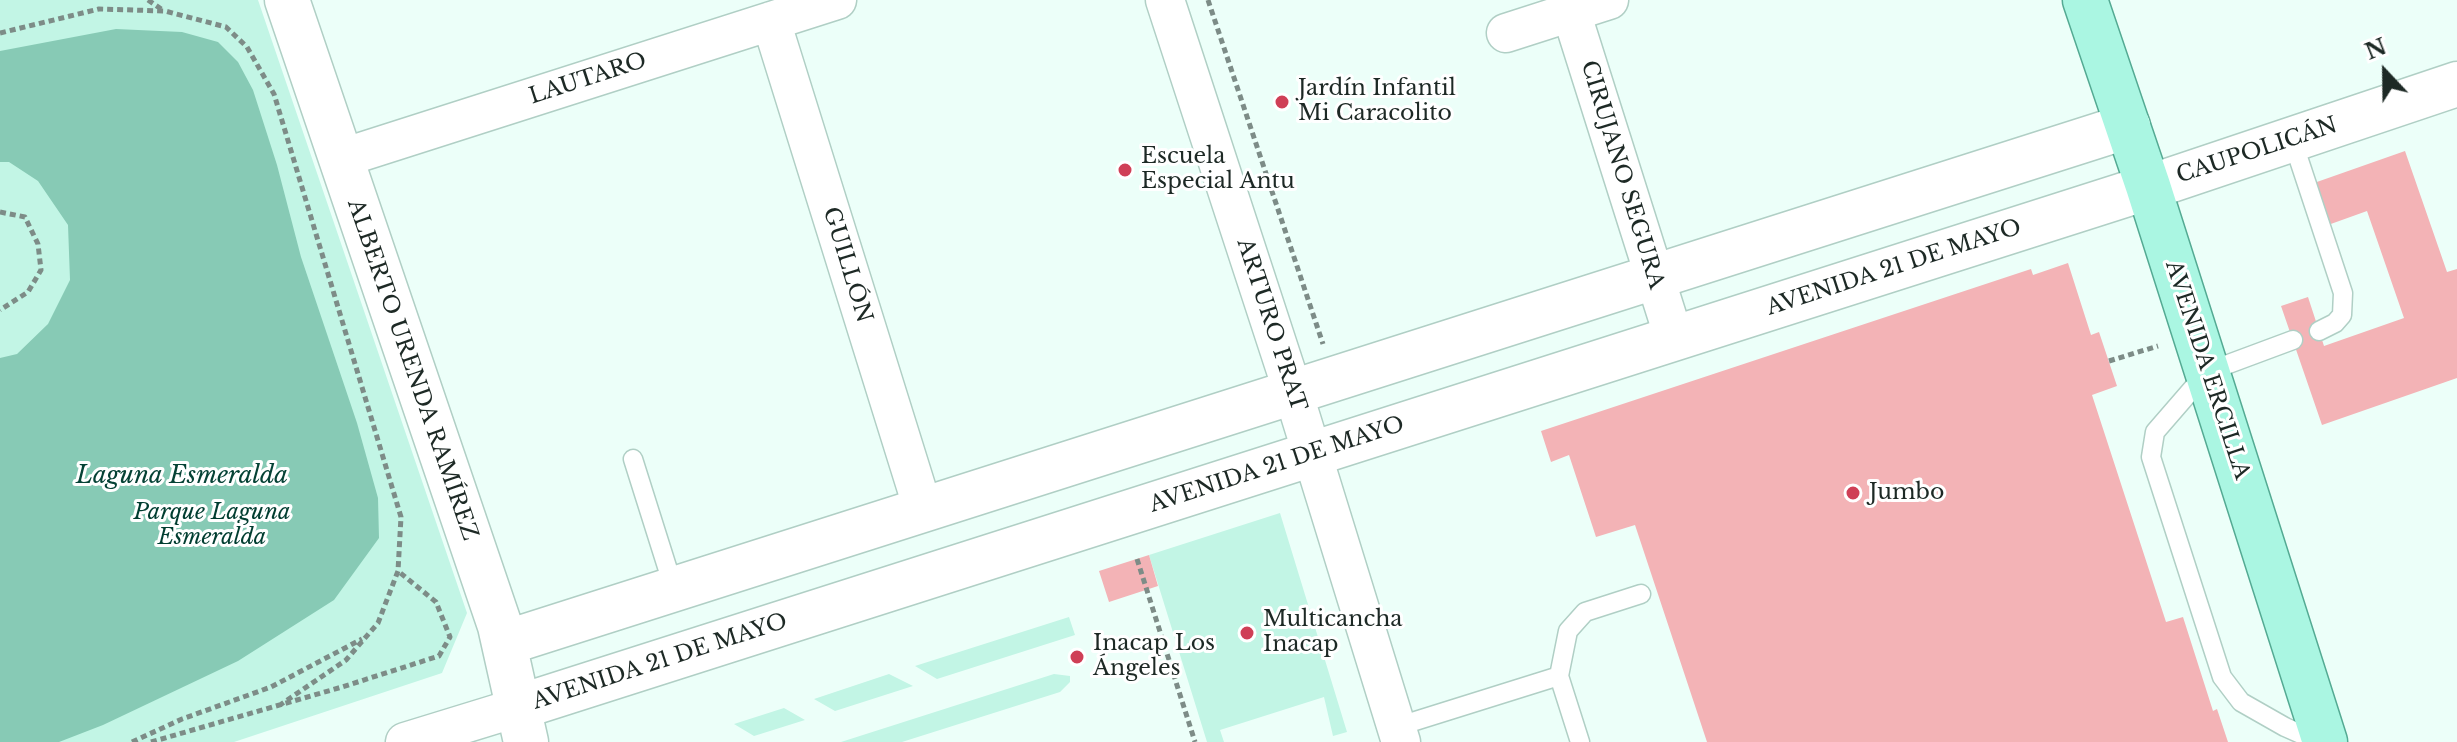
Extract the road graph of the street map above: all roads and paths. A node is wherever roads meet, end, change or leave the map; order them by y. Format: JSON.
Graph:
{"nodes":[{"id":1,"x":148,"y":0,"type":"edge"},
{"id":2,"x":163,"y":0,"type":"edge"},
{"id":3,"x":287,"y":0,"type":"edge"},
{"id":4,"x":837,"y":0,"type":"edge"},
{"id":5,"x":1165,"y":0,"type":"edge"},
{"id":6,"x":1208,"y":0,"type":"edge"},
{"id":7,"x":1609,"y":0,"type":"edge"},
{"id":8,"x":2085,"y":0,"type":"edge"},
{"id":9,"x":165,"y":11,"type":"junction"},
{"id":10,"x":1571,"y":12,"type":"junction"},
{"id":11,"x":771,"y":21,"type":"junction"},
{"id":12,"x":0,"y":33,"type":"edge"},
{"id":13,"x":1506,"y":33,"type":"dead end"},
{"id":14,"x":2457,"y":84,"type":"edge"},
{"id":15,"x":2128,"y":126,"type":"junction"},
{"id":16,"x":2292,"y":139,"type":"junction"},
{"id":17,"x":339,"y":159,"type":"junction"},
{"id":18,"x":2148,"y":186,"type":"junction"},
{"id":19,"x":0,"y":212,"type":"edge"},
{"id":20,"x":1654,"y":277,"type":"junction"},
{"id":21,"x":0,"y":310,"type":"edge"},
{"id":22,"x":2319,"y":331,"type":"dead end"},
{"id":23,"x":1674,"y":338,"type":"junction"},
{"id":24,"x":2293,"y":340,"type":"dead end"},
{"id":25,"x":2163,"y":344,"type":"dead end"},
{"id":26,"x":2109,"y":361,"type":"dead end"},
{"id":27,"x":2207,"y":372,"type":"junction"},
{"id":28,"x":1334,"y":379,"type":"junction"},
{"id":29,"x":1293,"y":392,"type":"junction"},
{"id":30,"x":1313,"y":454,"type":"junction"},
{"id":31,"x":633,"y":459,"type":"dead end"},
{"id":32,"x":923,"y":509,"type":"junction"},
{"id":33,"x":1137,"y":559,"type":"dead end"},
{"id":34,"x":398,"y":571,"type":"junction"},
{"id":35,"x":674,"y":589,"type":"junction"},
{"id":36,"x":1641,"y":594,"type":"dead end"},
{"id":37,"x":621,"y":606,"type":"junction"},
{"id":38,"x":366,"y":637,"type":"junction"},
{"id":39,"x":505,"y":643,"type":"junction"},
{"id":40,"x":640,"y":668,"type":"junction"},
{"id":41,"x":1559,"y":676,"type":"junction"},
{"id":42,"x":280,"y":705,"type":"junction"},
{"id":43,"x":523,"y":725,"type":"edge"},
{"id":44,"x":1399,"y":734,"type":"edge"},
{"id":45,"x":132,"y":742,"type":"edge"},
{"id":46,"x":151,"y":742,"type":"edge"},
{"id":47,"x":405,"y":742,"type":"edge"},
{"id":48,"x":1195,"y":742,"type":"edge"},
{"id":49,"x":1580,"y":742,"type":"edge"},
{"id":50,"x":2322,"y":742,"type":"edge"}],
"edges":[{"from":1,"to":9,"type":"path"},
{"from":2,"to":9,"type":"path"},
{"from":3,"to":17,"type":"street","name":"ALBERTO URENDA RAMÍREZ"},
{"from":4,"to":11,"type":"street","name":"LAUTARO"},
{"from":5,"to":29,"type":"street","name":"ARTURO PRAT"},
{"from":6,"to":28,"type":"path"},
{"from":7,"to":10,"type":"street"},
{"from":8,"to":15,"type":"main road","name":"AVENIDA ERCILLA"},
{"from":9,"to":12,"type":"path"},
{"from":9,"to":34,"type":"path"},
{"from":10,"to":13,"type":"street"},
{"from":10,"to":20,"type":"street","name":"CIRUJANO SEGURA"},
{"from":11,"to":17,"type":"street","name":"LAUTARO"},
{"from":11,"to":32,"type":"street","name":"GUILLÓN"},
{"from":14,"to":16,"type":"street","name":"CAUPOLICÁN"},
{"from":15,"to":18,"type":"main road","name":"AVENIDA ERCILLA"},
{"from":15,"to":20,"type":"street"},
{"from":16,"to":18,"type":"street","name":"CAUPOLICÁN"},
{"from":16,"to":22,"type":"lane"},
{"from":17,"to":39,"type":"street","name":"ALBERTO URENDA RAMÍREZ"},
{"from":18,"to":23,"type":"street","name":"AVENIDA 21 DE MAYO"},
{"from":18,"to":27,"type":"main road","name":"AVENIDA ERCILLA"},
{"from":19,"to":21,"type":"path"},
{"from":20,"to":23,"type":"street","name":"CIRUJANO SEGURA"},
{"from":20,"to":28,"type":"street"},
{"from":23,"to":30,"type":"street","name":"AVENIDA 21 DE MAYO"},
{"from":24,"to":27,"type":"lane"},
{"from":25,"to":26,"type":"path"},
{"from":27,"to":50,"type":"main road","name":"AVENIDA ERCILLA"},
{"from":27,"to":50,"type":"lane"},
{"from":28,"to":29,"type":"street"},
{"from":29,"to":30,"type":"street","name":"ARTURO PRAT"},
{"from":29,"to":32,"type":"street"},
{"from":30,"to":40,"type":"street","name":"AVENIDA 21 DE MAYO"},
{"from":30,"to":44,"type":"street","name":"ARTURO PRAT"},
{"from":31,"to":35,"type":"lane"},
{"from":32,"to":35,"type":"street"},
{"from":33,"to":48,"type":"path"},
{"from":34,"to":38,"type":"path"},
{"from":34,"to":42,"type":"path"},
{"from":35,"to":37,"type":"street"},
{"from":36,"to":41,"type":"lane"},
{"from":37,"to":39,"type":"street"},
{"from":37,"to":40,"type":"street"},
{"from":38,"to":42,"type":"path"},
{"from":38,"to":45,"type":"path"},
{"from":39,"to":43,"type":"street","name":"ALBERTO URENDA RAMÍREZ"},
{"from":40,"to":43,"type":"street","name":"AVENIDA 21 DE MAYO"},
{"from":41,"to":44,"type":"lane"},
{"from":41,"to":49,"type":"lane"},
{"from":42,"to":46,"type":"path"},
{"from":43,"to":47,"type":"street","name":"AVENIDA 21 DE MAYO"}]}
